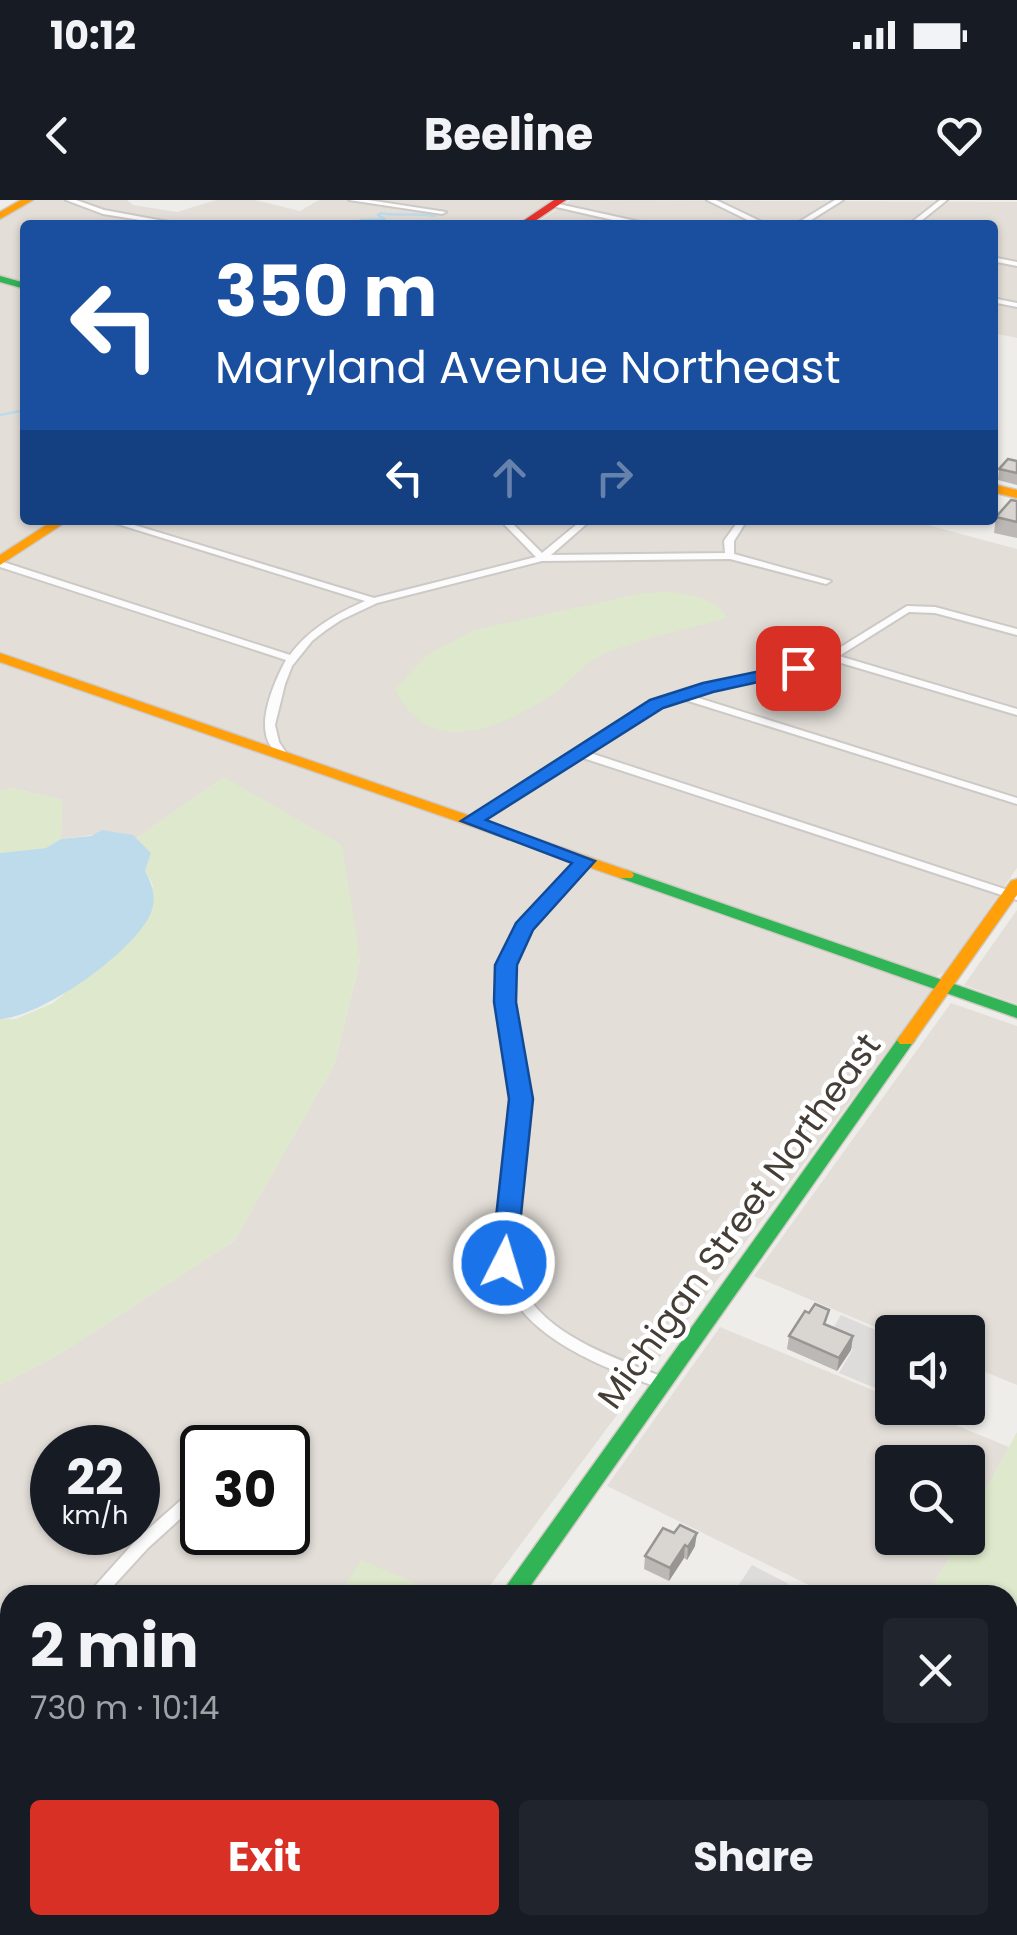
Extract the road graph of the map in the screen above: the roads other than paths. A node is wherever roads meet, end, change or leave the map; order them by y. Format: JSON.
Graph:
{"nodes":[{"id":1,"x":28,"y":200,"type":"edge"},
{"id":2,"x":69,"y":200,"type":"edge"},
{"id":3,"x":352,"y":200,"type":"edge"},
{"id":4,"x":710,"y":200,"type":"edge"},
{"id":5,"x":840,"y":200,"type":"edge"},
{"id":6,"x":944,"y":200,"type":"edge"},
{"id":7,"x":558,"y":202,"type":"edge"},
{"id":8,"x":442,"y":212,"type":"dead end"},
{"id":9,"x":0,"y":216,"type":"edge"},
{"id":10,"x":153,"y":220,"type":"edge"},
{"id":11,"x":530,"y":220,"type":"edge"},
{"id":12,"x":626,"y":220,"type":"edge"},
{"id":13,"x":745,"y":220,"type":"edge"},
{"id":14,"x":806,"y":220,"type":"edge"},
{"id":15,"x":918,"y":220,"type":"edge"},
{"id":16,"x":56,"y":525,"type":"edge"},
{"id":17,"x":125,"y":525,"type":"edge"},
{"id":18,"x":509,"y":525,"type":"edge"},
{"id":19,"x":581,"y":525,"type":"edge"},
{"id":20,"x":739,"y":525,"type":"edge"},
{"id":21,"x":730,"y":556,"type":"junction"},
{"id":22,"x":542,"y":558,"type":"junction"},
{"id":23,"x":0,"y":562,"type":"edge"},
{"id":24,"x":826,"y":582,"type":"dead end"},
{"id":25,"x":374,"y":601,"type":"junction"},
{"id":26,"x":1017,"y":632,"type":"edge"},
{"id":27,"x":0,"y":657,"type":"edge"},
{"id":28,"x":289,"y":658,"type":"junction"},
{"id":29,"x":831,"y":658,"type":"junction"},
{"id":30,"x":679,"y":696,"type":"junction"},
{"id":31,"x":1017,"y":712,"type":"edge"},
{"id":32,"x":579,"y":753,"type":"junction"},
{"id":33,"x":282,"y":754,"type":"junction"},
{"id":34,"x":1017,"y":801,"type":"edge"},
{"id":35,"x":471,"y":821,"type":"junction"},
{"id":36,"x":585,"y":861,"type":"junction"},
{"id":37,"x":1015,"y":892,"type":"edge"},
{"id":38,"x":946,"y":987,"type":"junction"},
{"id":39,"x":1017,"y":1012,"type":"edge"},
{"id":40,"x":663,"y":1383,"type":"junction"},
{"id":41,"x":180,"y":1510,"type":"edge"},
{"id":42,"x":104,"y":1585,"type":"edge"},
{"id":43,"x":518,"y":1585,"type":"edge"}],
"edges":[{"from":1,"to":9,"type":"street"},
{"from":2,"to":10,"type":"street"},
{"from":3,"to":8,"type":"street"},
{"from":4,"to":13,"type":"street"},
{"from":5,"to":14,"type":"street"},
{"from":6,"to":15,"type":"street"},
{"from":7,"to":11,"type":"street"},
{"from":7,"to":12,"type":"street"},
{"from":16,"to":23,"type":"street"},
{"from":17,"to":25,"type":"street"},
{"from":18,"to":22,"type":"street"},
{"from":19,"to":22,"type":"street"},
{"from":20,"to":21,"type":"street"},
{"from":21,"to":22,"type":"street"},
{"from":21,"to":24,"type":"street"},
{"from":22,"to":25,"type":"street"},
{"from":23,"to":28,"type":"street"},
{"from":25,"to":28,"type":"street"},
{"from":26,"to":29,"type":"street"},
{"from":27,"to":33,"type":"street"},
{"from":28,"to":33,"type":"street"},
{"from":29,"to":30,"type":"street"},
{"from":29,"to":31,"type":"street"},
{"from":30,"to":32,"type":"street"},
{"from":30,"to":34,"type":"street"},
{"from":32,"to":35,"type":"street"},
{"from":32,"to":37,"type":"street"},
{"from":33,"to":35,"type":"street"},
{"from":35,"to":36,"type":"street"},
{"from":36,"to":38,"type":"street"},
{"from":36,"to":40,"type":"street"},
{"from":37,"to":38,"type":"street","name":"Michigan Street Northeast"},
{"from":38,"to":39,"type":"street"},
{"from":38,"to":40,"type":"street","name":"Michigan Street Northeast"},
{"from":40,"to":43,"type":"street","name":"Michigan Street Northeast"},
{"from":41,"to":42,"type":"street"}]}
